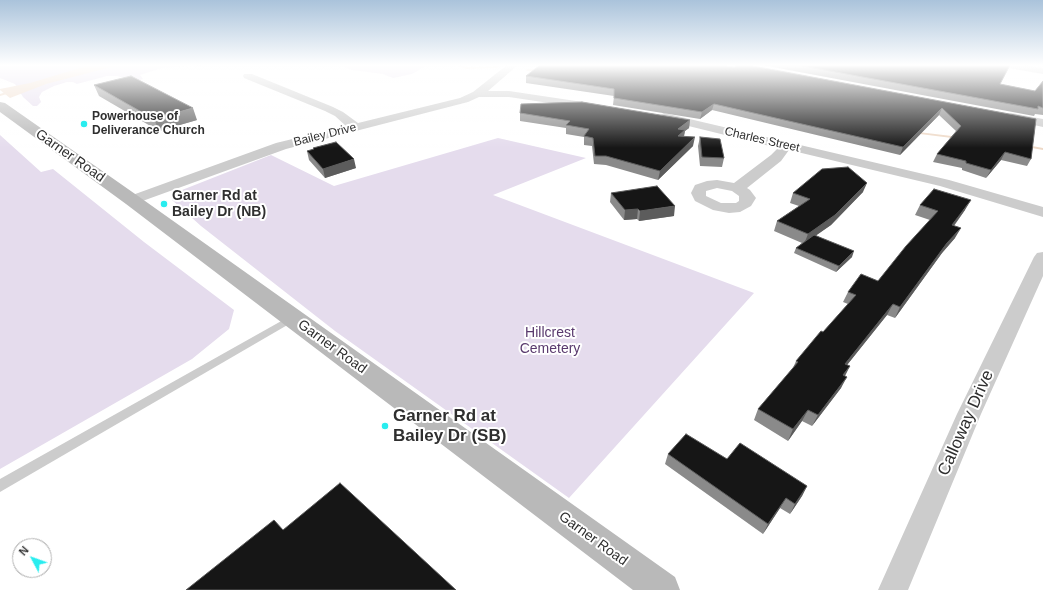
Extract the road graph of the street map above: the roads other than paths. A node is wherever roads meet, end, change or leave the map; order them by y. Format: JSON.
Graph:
{"nodes":[{"id":1,"x":289,"y":93,"type":"edge"},
{"id":2,"x":477,"y":94,"type":"joint"},
{"id":3,"x":0,"y":106,"type":"edge"},
{"id":4,"x":612,"y":109,"type":"edge"},
{"id":5,"x":649,"y":115,"type":"edge"},
{"id":6,"x":1002,"y":115,"type":"edge"},
{"id":7,"x":1043,"y":123,"type":"edge"},
{"id":8,"x":355,"y":127,"type":"junction"},
{"id":9,"x":787,"y":146,"type":"junction"},
{"id":10,"x":737,"y":188,"type":"dead end"},
{"id":11,"x":132,"y":200,"type":"junction"},
{"id":12,"x":1043,"y":212,"type":"edge"},
{"id":13,"x":1043,"y":257,"type":"edge"},
{"id":14,"x":292,"y":318,"type":"junction"},
{"id":15,"x":0,"y":486,"type":"edge"},
{"id":16,"x":662,"y":590,"type":"edge"},
{"id":17,"x":893,"y":590,"type":"edge"}],
"edges":[{"from":1,"to":8,"type":"street"},
{"from":2,"to":4,"type":"street"},
{"from":2,"to":8,"type":"street","name":"Bailey Drive"},
{"from":3,"to":11,"type":"main road","name":"Garner Road"},
{"from":5,"to":9,"type":"street","name":"Charles Street"},
{"from":6,"to":7,"type":"street"},
{"from":8,"to":11,"type":"street","name":"Bailey Drive"},
{"from":9,"to":10,"type":"street"},
{"from":9,"to":12,"type":"street","name":"Charles Street"},
{"from":11,"to":14,"type":"main road","name":"Garner Road"},
{"from":13,"to":17,"type":"street","name":"Calloway Drive"},
{"from":14,"to":15,"type":"lane"},
{"from":14,"to":16,"type":"main road","name":"Garner Road"}]}
